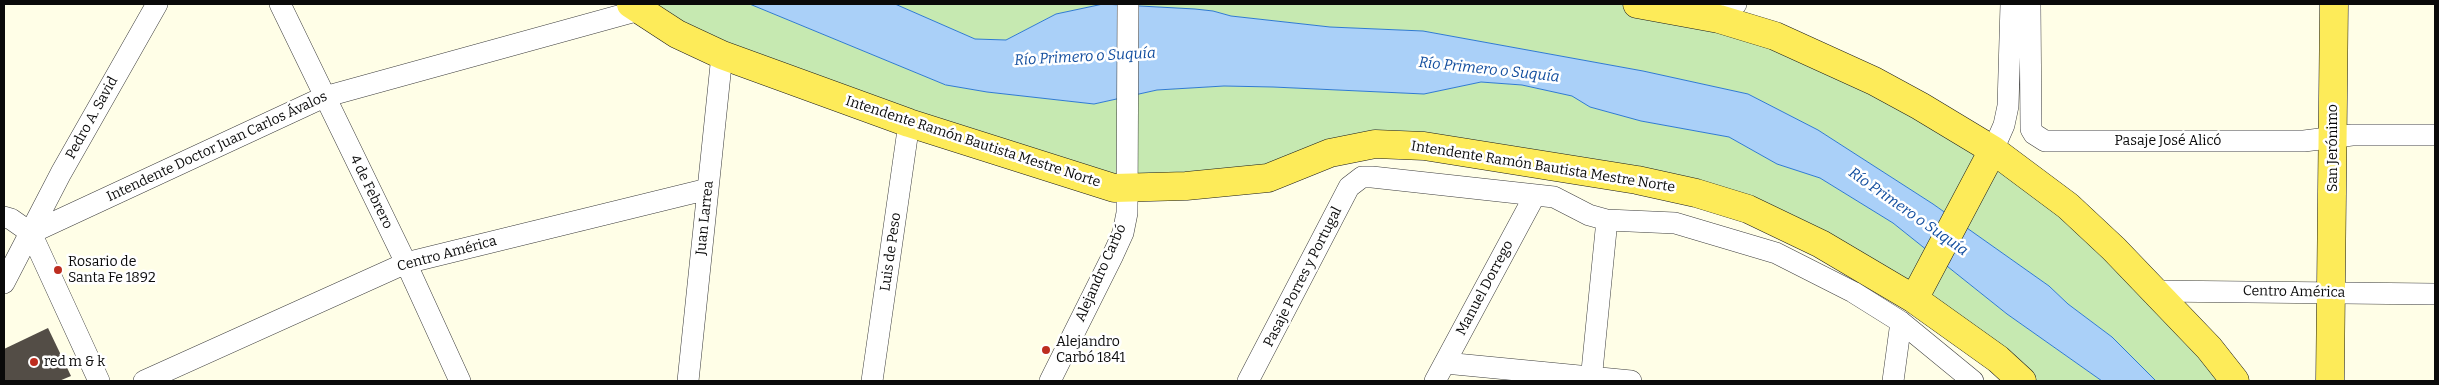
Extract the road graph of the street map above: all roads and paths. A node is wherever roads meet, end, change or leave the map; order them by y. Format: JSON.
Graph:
{"nodes":[{"id":1,"x":156,"y":4,"type":"edge"},
{"id":2,"x":280,"y":4,"type":"edge"},
{"id":3,"x":1128,"y":4,"type":"edge"},
{"id":4,"x":1736,"y":4,"type":"edge"},
{"id":5,"x":2011,"y":4,"type":"edge"},
{"id":6,"x":2030,"y":4,"type":"edge"},
{"id":7,"x":2334,"y":4,"type":"edge"},
{"id":8,"x":1649,"y":6,"type":"edge"},
{"id":9,"x":636,"y":7,"type":"edge"},
{"id":10,"x":722,"y":55,"type":"junction"},
{"id":11,"x":324,"y":97,"type":"junction"},
{"id":12,"x":909,"y":124,"type":"junction"},
{"id":13,"x":2435,"y":135,"type":"edge"},
{"id":14,"x":2333,"y":137,"type":"junction"},
{"id":15,"x":1988,"y":158,"type":"junction"},
{"id":16,"x":708,"y":189,"type":"junction"},
{"id":17,"x":1129,"y":189,"type":"junction"},
{"id":18,"x":1535,"y":195,"type":"junction"},
{"id":19,"x":4,"y":217,"type":"edge"},
{"id":20,"x":1607,"y":220,"type":"junction"},
{"id":21,"x":31,"y":233,"type":"junction"},
{"id":22,"x":406,"y":263,"type":"junction"},
{"id":23,"x":4,"y":283,"type":"edge"},
{"id":24,"x":2154,"y":291,"type":"junction"},
{"id":25,"x":2332,"y":293,"type":"junction"},
{"id":26,"x":2435,"y":294,"type":"edge"},
{"id":27,"x":1914,"y":298,"type":"junction"},
{"id":28,"x":1901,"y":322,"type":"junction"},
{"id":29,"x":1440,"y":372,"type":"edge"},
{"id":30,"x":1591,"y":379,"type":"edge"},
{"id":31,"x":99,"y":381,"type":"edge"},
{"id":32,"x":144,"y":381,"type":"edge"},
{"id":33,"x":460,"y":381,"type":"edge"},
{"id":34,"x":688,"y":381,"type":"edge"},
{"id":35,"x":872,"y":381,"type":"edge"},
{"id":36,"x":1050,"y":381,"type":"edge"},
{"id":37,"x":1248,"y":381,"type":"edge"},
{"id":38,"x":1631,"y":381,"type":"edge"},
{"id":39,"x":1893,"y":381,"type":"edge"},
{"id":40,"x":1973,"y":381,"type":"edge"},
{"id":41,"x":2022,"y":381,"type":"edge"},
{"id":42,"x":2235,"y":381,"type":"edge"},
{"id":43,"x":2330,"y":381,"type":"edge"},
{"id":44,"x":2339,"y":381,"type":"edge"}],
"edges":[{"from":1,"to":21,"type":"street","name":"Pedro A. Savid"},
{"from":2,"to":11,"type":"street","name":"4 de Febrero"},
{"from":3,"to":17,"type":"street","name":"Alejandro Carbó"},
{"from":4,"to":8,"type":"street"},
{"from":5,"to":15,"type":"street"},
{"from":6,"to":14,"type":"street","name":"Pasaje José Alicó"},
{"from":7,"to":14,"type":"main road","name":"San Jerónimo"},
{"from":8,"to":15,"type":"main road"},
{"from":9,"to":10,"type":"main road","name":"Intendente Ramón Bautista Mestre Norte"},
{"from":9,"to":11,"type":"street","name":"Intendente Doctor Juan Carlos Ávalos"},
{"from":10,"to":12,"type":"main road","name":"Intendente Ramón Bautista Mestre Norte"},
{"from":10,"to":16,"type":"street","name":"Juan Larrea"},
{"from":11,"to":21,"type":"street","name":"Intendente Doctor Juan Carlos Ávalos"},
{"from":11,"to":22,"type":"street","name":"4 de Febrero"},
{"from":12,"to":17,"type":"main road","name":"Intendente Ramón Bautista Mestre Norte"},
{"from":12,"to":35,"type":"street","name":"Luis de Peso"},
{"from":13,"to":14,"type":"street","name":"Pasaje José Alicó"},
{"from":14,"to":25,"type":"main road","name":"San Jerónimo"},
{"from":15,"to":24,"type":"main road"},
{"from":15,"to":27,"type":"main road"},
{"from":16,"to":22,"type":"street","name":"Centro América"},
{"from":16,"to":34,"type":"street","name":"Juan Larrea"},
{"from":17,"to":27,"type":"main road","name":"Intendente Ramón Bautista Mestre Norte"},
{"from":17,"to":36,"type":"street","name":"Alejandro Carbó"},
{"from":18,"to":20,"type":"street"},
{"from":18,"to":29,"type":"street","name":"Manuel Dorrego"},
{"from":18,"to":37,"type":"street","name":"Pasaje Porres y Portugal"},
{"from":19,"to":21,"type":"street"},
{"from":20,"to":28,"type":"street"},
{"from":20,"to":30,"type":"street"},
{"from":21,"to":23,"type":"street","name":"Pedro A. Savid"},
{"from":21,"to":31,"type":"street"},
{"from":22,"to":32,"type":"street","name":"Centro América"},
{"from":22,"to":33,"type":"street","name":"4 de Febrero"},
{"from":24,"to":25,"type":"street","name":"Centro América"},
{"from":24,"to":42,"type":"main road"},
{"from":25,"to":26,"type":"street","name":"Centro América"},
{"from":25,"to":43,"type":"main road","name":"San Jerónimo"},
{"from":25,"to":44,"type":"main road","name":"San Jerónimo"},
{"from":27,"to":41,"type":"main road","name":"Intendente Ramón Bautista Mestre Norte"},
{"from":28,"to":39,"type":"street"},
{"from":28,"to":40,"type":"street"},
{"from":29,"to":30,"type":"street"},
{"from":30,"to":38,"type":"street"}]}
